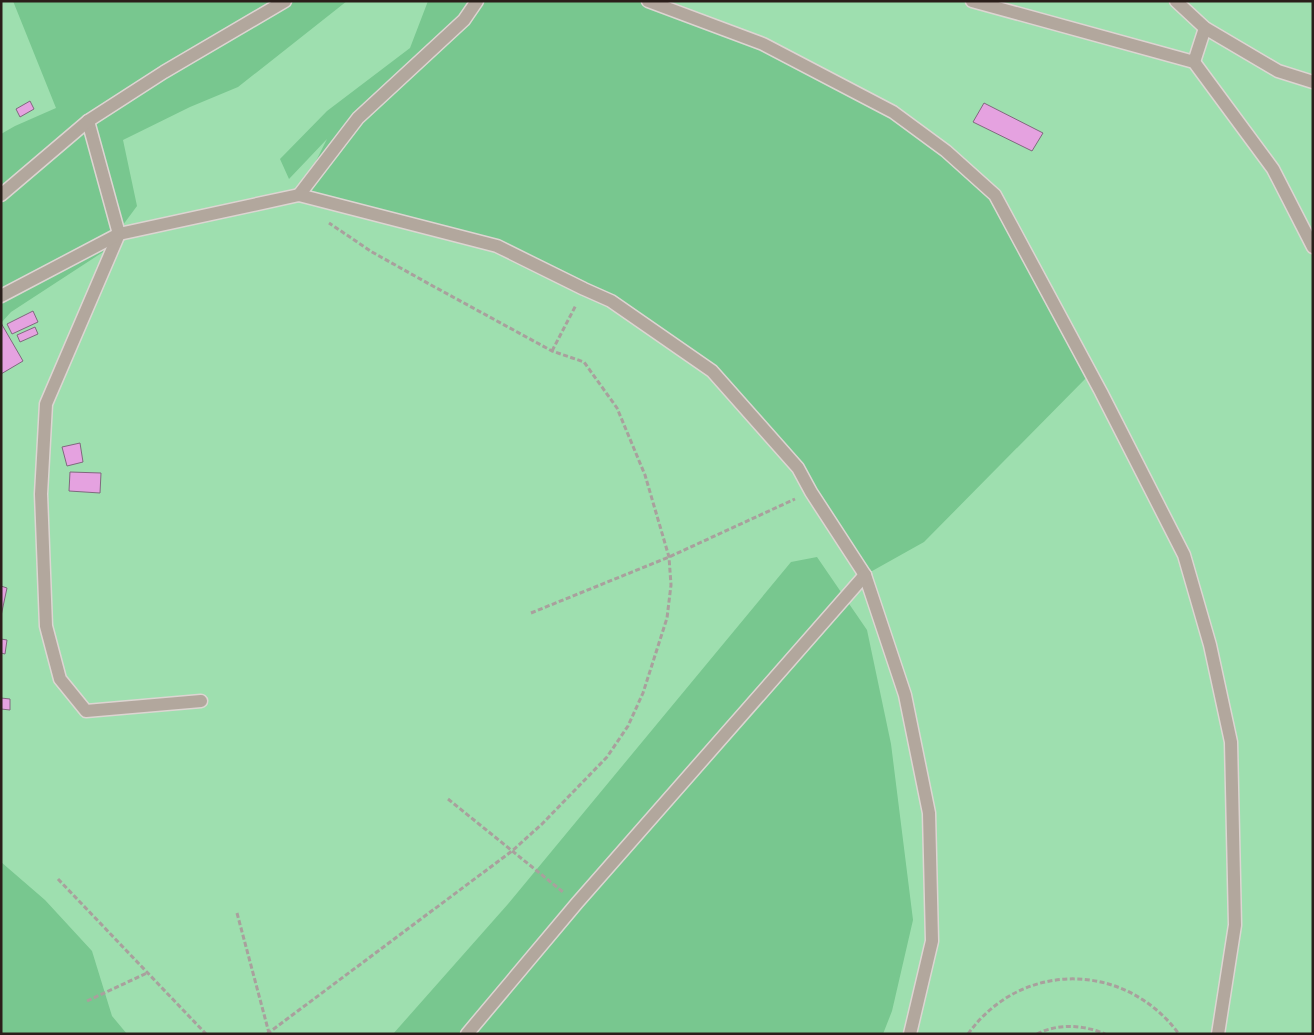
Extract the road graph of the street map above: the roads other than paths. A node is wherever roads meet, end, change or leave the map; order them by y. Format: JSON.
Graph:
{"nodes":[{"id":1,"x":285,"y":1,"type":"edge"},
{"id":2,"x":477,"y":1,"type":"edge"},
{"id":3,"x":648,"y":1,"type":"edge"},
{"id":4,"x":972,"y":1,"type":"edge"},
{"id":5,"x":1176,"y":1,"type":"edge"},
{"id":6,"x":1205,"y":28,"type":"junction"},
{"id":7,"x":1194,"y":62,"type":"junction"},
{"id":8,"x":1313,"y":82,"type":"edge"},
{"id":9,"x":88,"y":120,"type":"junction"},
{"id":10,"x":1,"y":195,"type":"edge"},
{"id":11,"x":299,"y":195,"type":"junction"},
{"id":12,"x":119,"y":234,"type":"junction"},
{"id":13,"x":1313,"y":247,"type":"edge"},
{"id":14,"x":1,"y":296,"type":"edge"},
{"id":15,"x":865,"y":575,"type":"junction"},
{"id":16,"x":200,"y":701,"type":"dead end"},
{"id":17,"x":467,"y":1034,"type":"edge"},
{"id":18,"x":910,"y":1034,"type":"edge"},
{"id":19,"x":1218,"y":1034,"type":"edge"}],
"edges":[{"from":1,"to":9,"type":"lane"},
{"from":2,"to":11,"type":"lane"},
{"from":3,"to":19,"type":"lane"},
{"from":4,"to":7,"type":"lane"},
{"from":5,"to":6,"type":"lane"},
{"from":6,"to":7,"type":"lane"},
{"from":6,"to":8,"type":"lane"},
{"from":7,"to":13,"type":"lane"},
{"from":9,"to":10,"type":"lane"},
{"from":9,"to":12,"type":"lane"},
{"from":11,"to":12,"type":"lane"},
{"from":11,"to":15,"type":"lane"},
{"from":12,"to":14,"type":"lane"},
{"from":12,"to":16,"type":"lane"},
{"from":15,"to":17,"type":"lane"},
{"from":15,"to":18,"type":"lane"}]}
